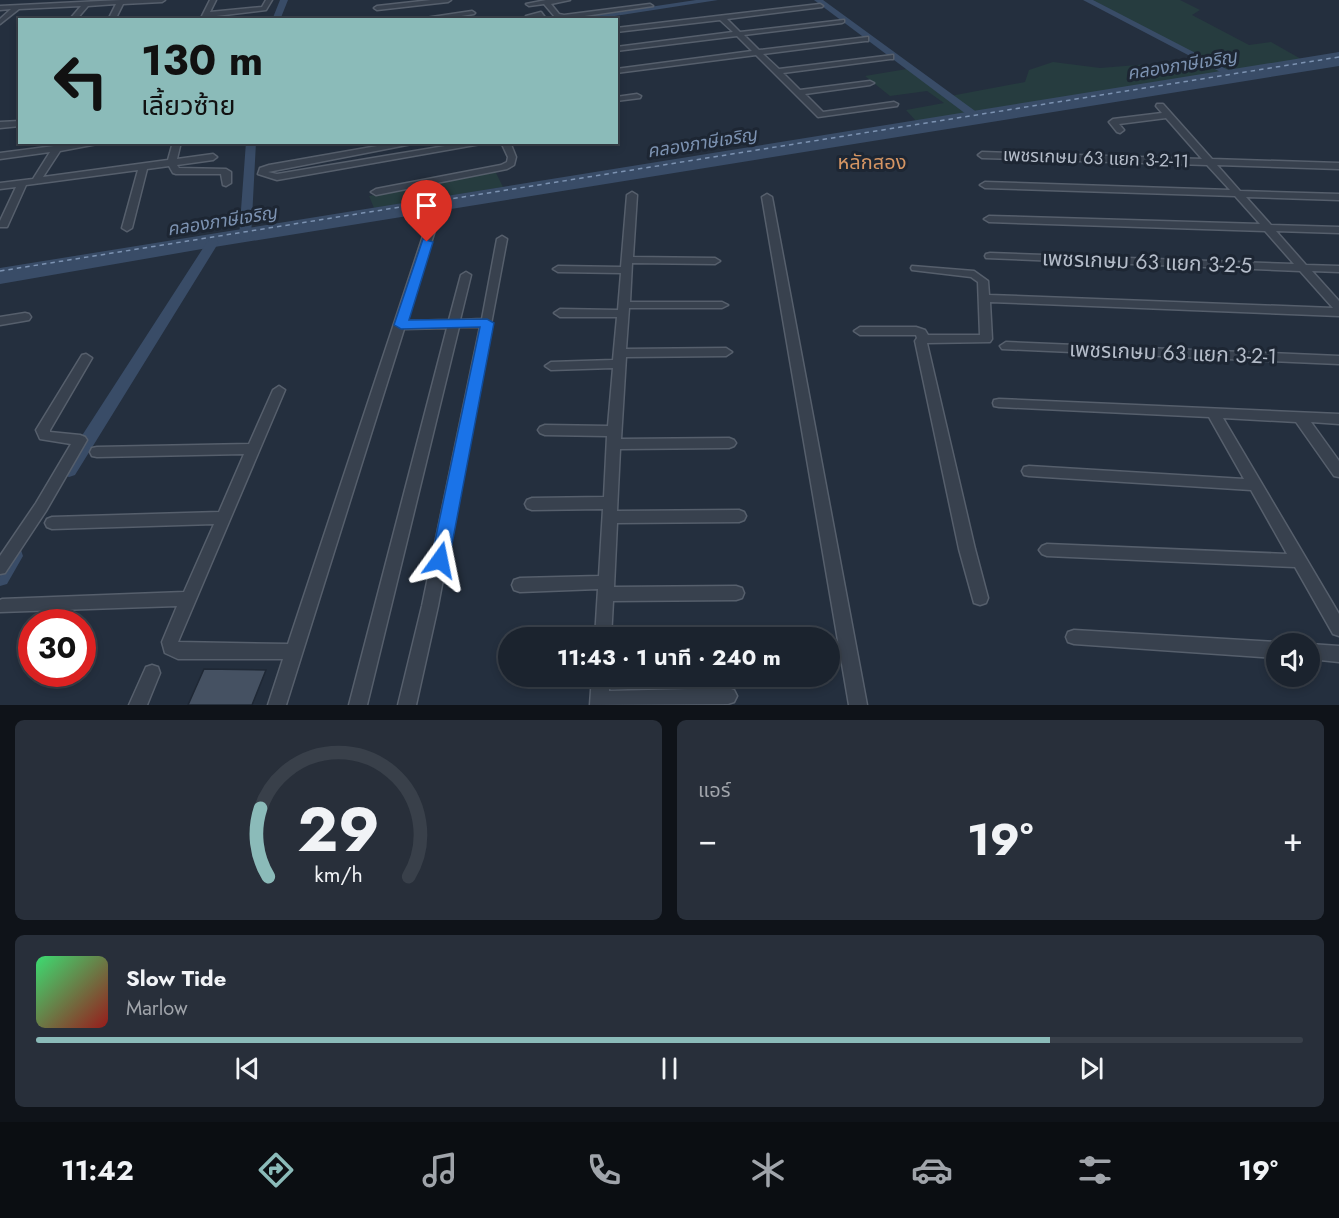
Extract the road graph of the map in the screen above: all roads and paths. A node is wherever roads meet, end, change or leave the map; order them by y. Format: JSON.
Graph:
{"nodes":[{"id":1,"x":27,"y":0,"type":"edge"},
{"id":2,"x":162,"y":0,"type":"edge"},
{"id":3,"x":213,"y":0,"type":"edge"},
{"id":4,"x":269,"y":0,"type":"edge"},
{"id":5,"x":448,"y":0,"type":"edge"},
{"id":6,"x":567,"y":0,"type":"edge"},
{"id":7,"x":121,"y":2,"type":"junction"},
{"id":8,"x":528,"y":2,"type":"edge"},
{"id":9,"x":546,"y":2,"type":"junction"},
{"id":10,"x":86,"y":4,"type":"junction"},
{"id":11,"x":650,"y":6,"type":"dead end"},
{"id":12,"x":820,"y":6,"type":"dead end"},
{"id":13,"x":18,"y":7,"type":"junction"},
{"id":14,"x":0,"y":8,"type":"edge"},
{"id":15,"x":376,"y":8,"type":"dead end"},
{"id":16,"x":472,"y":13,"type":"edge"},
{"id":17,"x":536,"y":16,"type":"edge"},
{"id":18,"x":204,"y":17,"type":"edge"},
{"id":19,"x":74,"y":18,"type":"edge"},
{"id":20,"x":112,"y":18,"type":"edge"},
{"id":21,"x":432,"y":18,"type":"edge"},
{"id":22,"x":722,"y":18,"type":"junction"},
{"id":23,"x":842,"y":21,"type":"dead end"},
{"id":24,"x":0,"y":22,"type":"edge"},
{"id":25,"x":618,"y":30,"type":"edge"},
{"id":26,"x":738,"y":34,"type":"junction"},
{"id":27,"x":865,"y":39,"type":"dead end"},
{"id":28,"x":618,"y":49,"type":"edge"},
{"id":29,"x":757,"y":52,"type":"junction"},
{"id":30,"x":890,"y":57,"type":"dead end"},
{"id":31,"x":618,"y":70,"type":"edge"},
{"id":32,"x":777,"y":72,"type":"junction"},
{"id":33,"x":870,"y":83,"type":"dead end"},
{"id":34,"x":798,"y":93,"type":"junction"},
{"id":35,"x":637,"y":96,"type":"dead end"},
{"id":36,"x":618,"y":99,"type":"edge"},
{"id":37,"x":894,"y":104,"type":"dead end"},
{"id":38,"x":1160,"y":106,"type":"dead end"},
{"id":39,"x":1167,"y":115,"type":"junction"},
{"id":40,"x":18,"y":123,"type":"edge"},
{"id":41,"x":0,"y":125,"type":"edge"},
{"id":42,"x":1120,"y":130,"type":"dead end"},
{"id":43,"x":81,"y":144,"type":"edge"},
{"id":44,"x":177,"y":144,"type":"edge"},
{"id":45,"x":407,"y":144,"type":"edge"},
{"id":46,"x":476,"y":144,"type":"edge"},
{"id":47,"x":506,"y":144,"type":"edge"},
{"id":48,"x":58,"y":146,"type":"edge"},
{"id":49,"x":982,"y":154,"type":"dead end"},
{"id":50,"x":0,"y":156,"type":"edge"},
{"id":51,"x":213,"y":157,"type":"dead end"},
{"id":52,"x":1209,"y":162,"type":"junction"},
{"id":53,"x":172,"y":163,"type":"junction"},
{"id":54,"x":1339,"y":166,"type":"edge"},
{"id":55,"x":143,"y":167,"type":"junction"},
{"id":56,"x":37,"y":180,"type":"junction"},
{"id":57,"x":23,"y":182,"type":"junction"},
{"id":58,"x":226,"y":183,"type":"dead end"},
{"id":59,"x":985,"y":185,"type":"dead end"},
{"id":60,"x":0,"y":186,"type":"edge"},
{"id":61,"x":376,"y":192,"type":"dead end"},
{"id":62,"x":1237,"y":193,"type":"junction"},
{"id":63,"x":632,"y":195,"type":"dead end"},
{"id":64,"x":766,"y":196,"type":"dead end"},
{"id":65,"x":1339,"y":196,"type":"edge"},
{"id":66,"x":989,"y":219,"type":"dead end"},
{"id":67,"x":433,"y":221,"type":"dead end"},
{"id":68,"x":3,"y":225,"type":"dead end"},
{"id":69,"x":127,"y":228,"type":"dead end"},
{"id":70,"x":1268,"y":228,"type":"junction"},
{"id":71,"x":1339,"y":230,"type":"edge"},
{"id":72,"x":502,"y":239,"type":"dead end"},
{"id":73,"x":990,"y":256,"type":"dead end"},
{"id":74,"x":715,"y":261,"type":"dead end"},
{"id":75,"x":627,"y":265,"type":"junction"},
{"id":76,"x":916,"y":268,"type":"dead end"},
{"id":77,"x":1304,"y":268,"type":"junction"},
{"id":78,"x":558,"y":269,"type":"dead end"},
{"id":79,"x":1339,"y":269,"type":"edge"},
{"id":80,"x":466,"y":275,"type":"dead end"},
{"id":81,"x":984,"y":298,"type":"junction"},
{"id":82,"x":722,"y":304,"type":"dead end"},
{"id":83,"x":623,"y":309,"type":"junction"},
{"id":84,"x":1339,"y":310,"type":"edge"},
{"id":85,"x":560,"y":313,"type":"dead end"},
{"id":86,"x":25,"y":317,"type":"dead end"},
{"id":87,"x":0,"y":321,"type":"edge"},
{"id":88,"x":455,"y":323,"type":"junction"},
{"id":89,"x":487,"y":323,"type":"junction"},
{"id":90,"x":401,"y":325,"type":"junction"},
{"id":91,"x":860,"y":331,"type":"dead end"},
{"id":92,"x":924,"y":338,"type":"junction"},
{"id":93,"x":1006,"y":346,"type":"dead end"},
{"id":94,"x":726,"y":352,"type":"dead end"},
{"id":95,"x":86,"y":358,"type":"dead end"},
{"id":96,"x":619,"y":358,"type":"junction"},
{"id":97,"x":1339,"y":360,"type":"edge"},
{"id":98,"x":551,"y":366,"type":"dead end"},
{"id":99,"x":279,"y":390,"type":"dead end"},
{"id":100,"x":999,"y":403,"type":"dead end"},
{"id":101,"x":1213,"y":413,"type":"junction"},
{"id":102,"x":1300,"y":417,"type":"junction"},
{"id":103,"x":1339,"y":419,"type":"edge"},
{"id":104,"x":545,"y":430,"type":"dead end"},
{"id":105,"x":614,"y":438,"type":"junction"},
{"id":106,"x":729,"y":443,"type":"dead end"},
{"id":107,"x":254,"y":449,"type":"junction"},
{"id":108,"x":97,"y":452,"type":"dead end"},
{"id":109,"x":1029,"y":471,"type":"dead end"},
{"id":110,"x":1339,"y":472,"type":"edge"},
{"id":111,"x":1254,"y":485,"type":"junction"},
{"id":112,"x":532,"y":504,"type":"dead end"},
{"id":113,"x":610,"y":510,"type":"junction"},
{"id":114,"x":739,"y":516,"type":"dead end"},
{"id":115,"x":224,"y":518,"type":"junction"},
{"id":116,"x":52,"y":523,"type":"dead end"},
{"id":117,"x":1047,"y":550,"type":"dead end"},
{"id":118,"x":1299,"y":561,"type":"junction"},
{"id":119,"x":0,"y":568,"type":"edge"},
{"id":120,"x":520,"y":585,"type":"dead end"},
{"id":121,"x":606,"y":588,"type":"junction"},
{"id":122,"x":736,"y":593,"type":"dead end"},
{"id":123,"x":980,"y":598,"type":"dead end"},
{"id":124,"x":189,"y":599,"type":"junction"},
{"id":125,"x":2,"y":606,"type":"dead end"},
{"id":126,"x":604,"y":627,"type":"edge"},
{"id":127,"x":1339,"y":629,"type":"edge"},
{"id":128,"x":1074,"y":637,"type":"dead end"},
{"id":129,"x":1266,"y":649,"type":"edge"},
{"id":130,"x":295,"y":652,"type":"junction"},
{"id":131,"x":1320,"y":653,"type":"edge"},
{"id":132,"x":1339,"y":654,"type":"edge"},
{"id":133,"x":152,"y":673,"type":"dead end"},
{"id":134,"x":600,"y":687,"type":"edge"},
{"id":135,"x":729,"y":696,"type":"dead end"},
{"id":136,"x":599,"y":702,"type":"edge"},
{"id":137,"x":138,"y":705,"type":"edge"},
{"id":138,"x":277,"y":705,"type":"edge"},
{"id":139,"x":358,"y":705,"type":"edge"},
{"id":140,"x":407,"y":705,"type":"edge"},
{"id":141,"x":858,"y":705,"type":"edge"}],
"edges":[{"from":1,"to":13,"type":"street"},
{"from":2,"to":7,"type":"street"},
{"from":3,"to":18,"type":"street"},
{"from":4,"to":18,"type":"street"},
{"from":5,"to":15,"type":"street"},
{"from":6,"to":9,"type":"street"},
{"from":7,"to":10,"type":"street"},
{"from":7,"to":20,"type":"street"},
{"from":8,"to":9,"type":"street"},
{"from":8,"to":17,"type":"street"},
{"from":9,"to":11,"type":"street"},
{"from":10,"to":13,"type":"street"},
{"from":10,"to":19,"type":"street"},
{"from":12,"to":22,"type":"street"},
{"from":13,"to":14,"type":"street"},
{"from":13,"to":24,"type":"street"},
{"from":16,"to":21,"type":"street"},
{"from":22,"to":25,"type":"street"},
{"from":22,"to":26,"type":"street"},
{"from":23,"to":26,"type":"street"},
{"from":26,"to":28,"type":"street"},
{"from":26,"to":29,"type":"street"},
{"from":27,"to":29,"type":"street"},
{"from":29,"to":31,"type":"street"},
{"from":29,"to":32,"type":"street"},
{"from":30,"to":32,"type":"street"},
{"from":32,"to":34,"type":"street"},
{"from":33,"to":34,"type":"street"},
{"from":34,"to":37,"type":"street"},
{"from":35,"to":36,"type":"street"},
{"from":38,"to":39,"type":"street"},
{"from":39,"to":42,"type":"street"},
{"from":39,"to":52,"type":"street"},
{"from":40,"to":41,"type":"street"},
{"from":43,"to":48,"type":"street"},
{"from":44,"to":53,"type":"street"},
{"from":45,"to":46,"type":"street"},
{"from":47,"to":61,"type":"street"},
{"from":48,"to":50,"type":"street"},
{"from":48,"to":56,"type":"street"},
{"from":49,"to":52,"type":"street","name":"เพชรเกษม 63 แยก 3-2-11"},
{"from":51,"to":53,"type":"street"},
{"from":52,"to":54,"type":"street","name":"เพชรเกษม 63 แยก 3-2-11"},
{"from":52,"to":62,"type":"street"},
{"from":53,"to":55,"type":"street"},
{"from":53,"to":58,"type":"street"},
{"from":55,"to":56,"type":"street"},
{"from":55,"to":69,"type":"street"},
{"from":56,"to":57,"type":"street"},
{"from":57,"to":60,"type":"street"},
{"from":57,"to":68,"type":"street"},
{"from":59,"to":62,"type":"street"},
{"from":62,"to":65,"type":"street"},
{"from":62,"to":70,"type":"street"},
{"from":63,"to":75,"type":"street"},
{"from":64,"to":141,"type":"street"},
{"from":66,"to":70,"type":"street"},
{"from":67,"to":90,"type":"street"},
{"from":70,"to":71,"type":"street"},
{"from":70,"to":77,"type":"street"},
{"from":72,"to":89,"type":"street"},
{"from":73,"to":77,"type":"street","name":"เพชรเกษม 63 แยก 3-2-5"},
{"from":74,"to":75,"type":"street"},
{"from":75,"to":78,"type":"street"},
{"from":75,"to":83,"type":"street"},
{"from":76,"to":81,"type":"street"},
{"from":77,"to":79,"type":"street","name":"เพชรเกษม 63 แยก 3-2-5"},
{"from":77,"to":84,"type":"street"},
{"from":80,"to":88,"type":"street"},
{"from":81,"to":84,"type":"street"},
{"from":81,"to":92,"type":"street"},
{"from":82,"to":83,"type":"street"},
{"from":83,"to":85,"type":"street"},
{"from":83,"to":96,"type":"street"},
{"from":86,"to":87,"type":"street"},
{"from":88,"to":89,"type":"street"},
{"from":88,"to":90,"type":"street"},
{"from":88,"to":139,"type":"street"},
{"from":89,"to":140,"type":"street"},
{"from":90,"to":130,"type":"street"},
{"from":91,"to":92,"type":"street"},
{"from":92,"to":123,"type":"street"},
{"from":93,"to":97,"type":"street","name":"เพชรเกษม 63 แยก 3-2-1"},
{"from":94,"to":96,"type":"street"},
{"from":95,"to":119,"type":"street"},
{"from":96,"to":98,"type":"street"},
{"from":96,"to":105,"type":"street"},
{"from":99,"to":107,"type":"street"},
{"from":100,"to":101,"type":"street"},
{"from":101,"to":102,"type":"street"},
{"from":101,"to":111,"type":"street"},
{"from":102,"to":103,"type":"street"},
{"from":102,"to":110,"type":"street"},
{"from":104,"to":105,"type":"street"},
{"from":105,"to":106,"type":"street"},
{"from":105,"to":113,"type":"street"},
{"from":107,"to":108,"type":"street"},
{"from":107,"to":115,"type":"street"},
{"from":109,"to":111,"type":"street"},
{"from":111,"to":118,"type":"street"},
{"from":112,"to":113,"type":"street"},
{"from":113,"to":114,"type":"street"},
{"from":113,"to":121,"type":"street"},
{"from":115,"to":116,"type":"street"},
{"from":115,"to":124,"type":"street"},
{"from":117,"to":118,"type":"street"},
{"from":118,"to":127,"type":"street"},
{"from":120,"to":121,"type":"street"},
{"from":121,"to":122,"type":"street"},
{"from":121,"to":126,"type":"street"},
{"from":124,"to":125,"type":"street"},
{"from":124,"to":130,"type":"street"},
{"from":128,"to":129,"type":"street"},
{"from":130,"to":138,"type":"street"},
{"from":131,"to":132,"type":"street"},
{"from":133,"to":137,"type":"street"},
{"from":134,"to":136,"type":"street"},
{"from":135,"to":136,"type":"street"}]}
